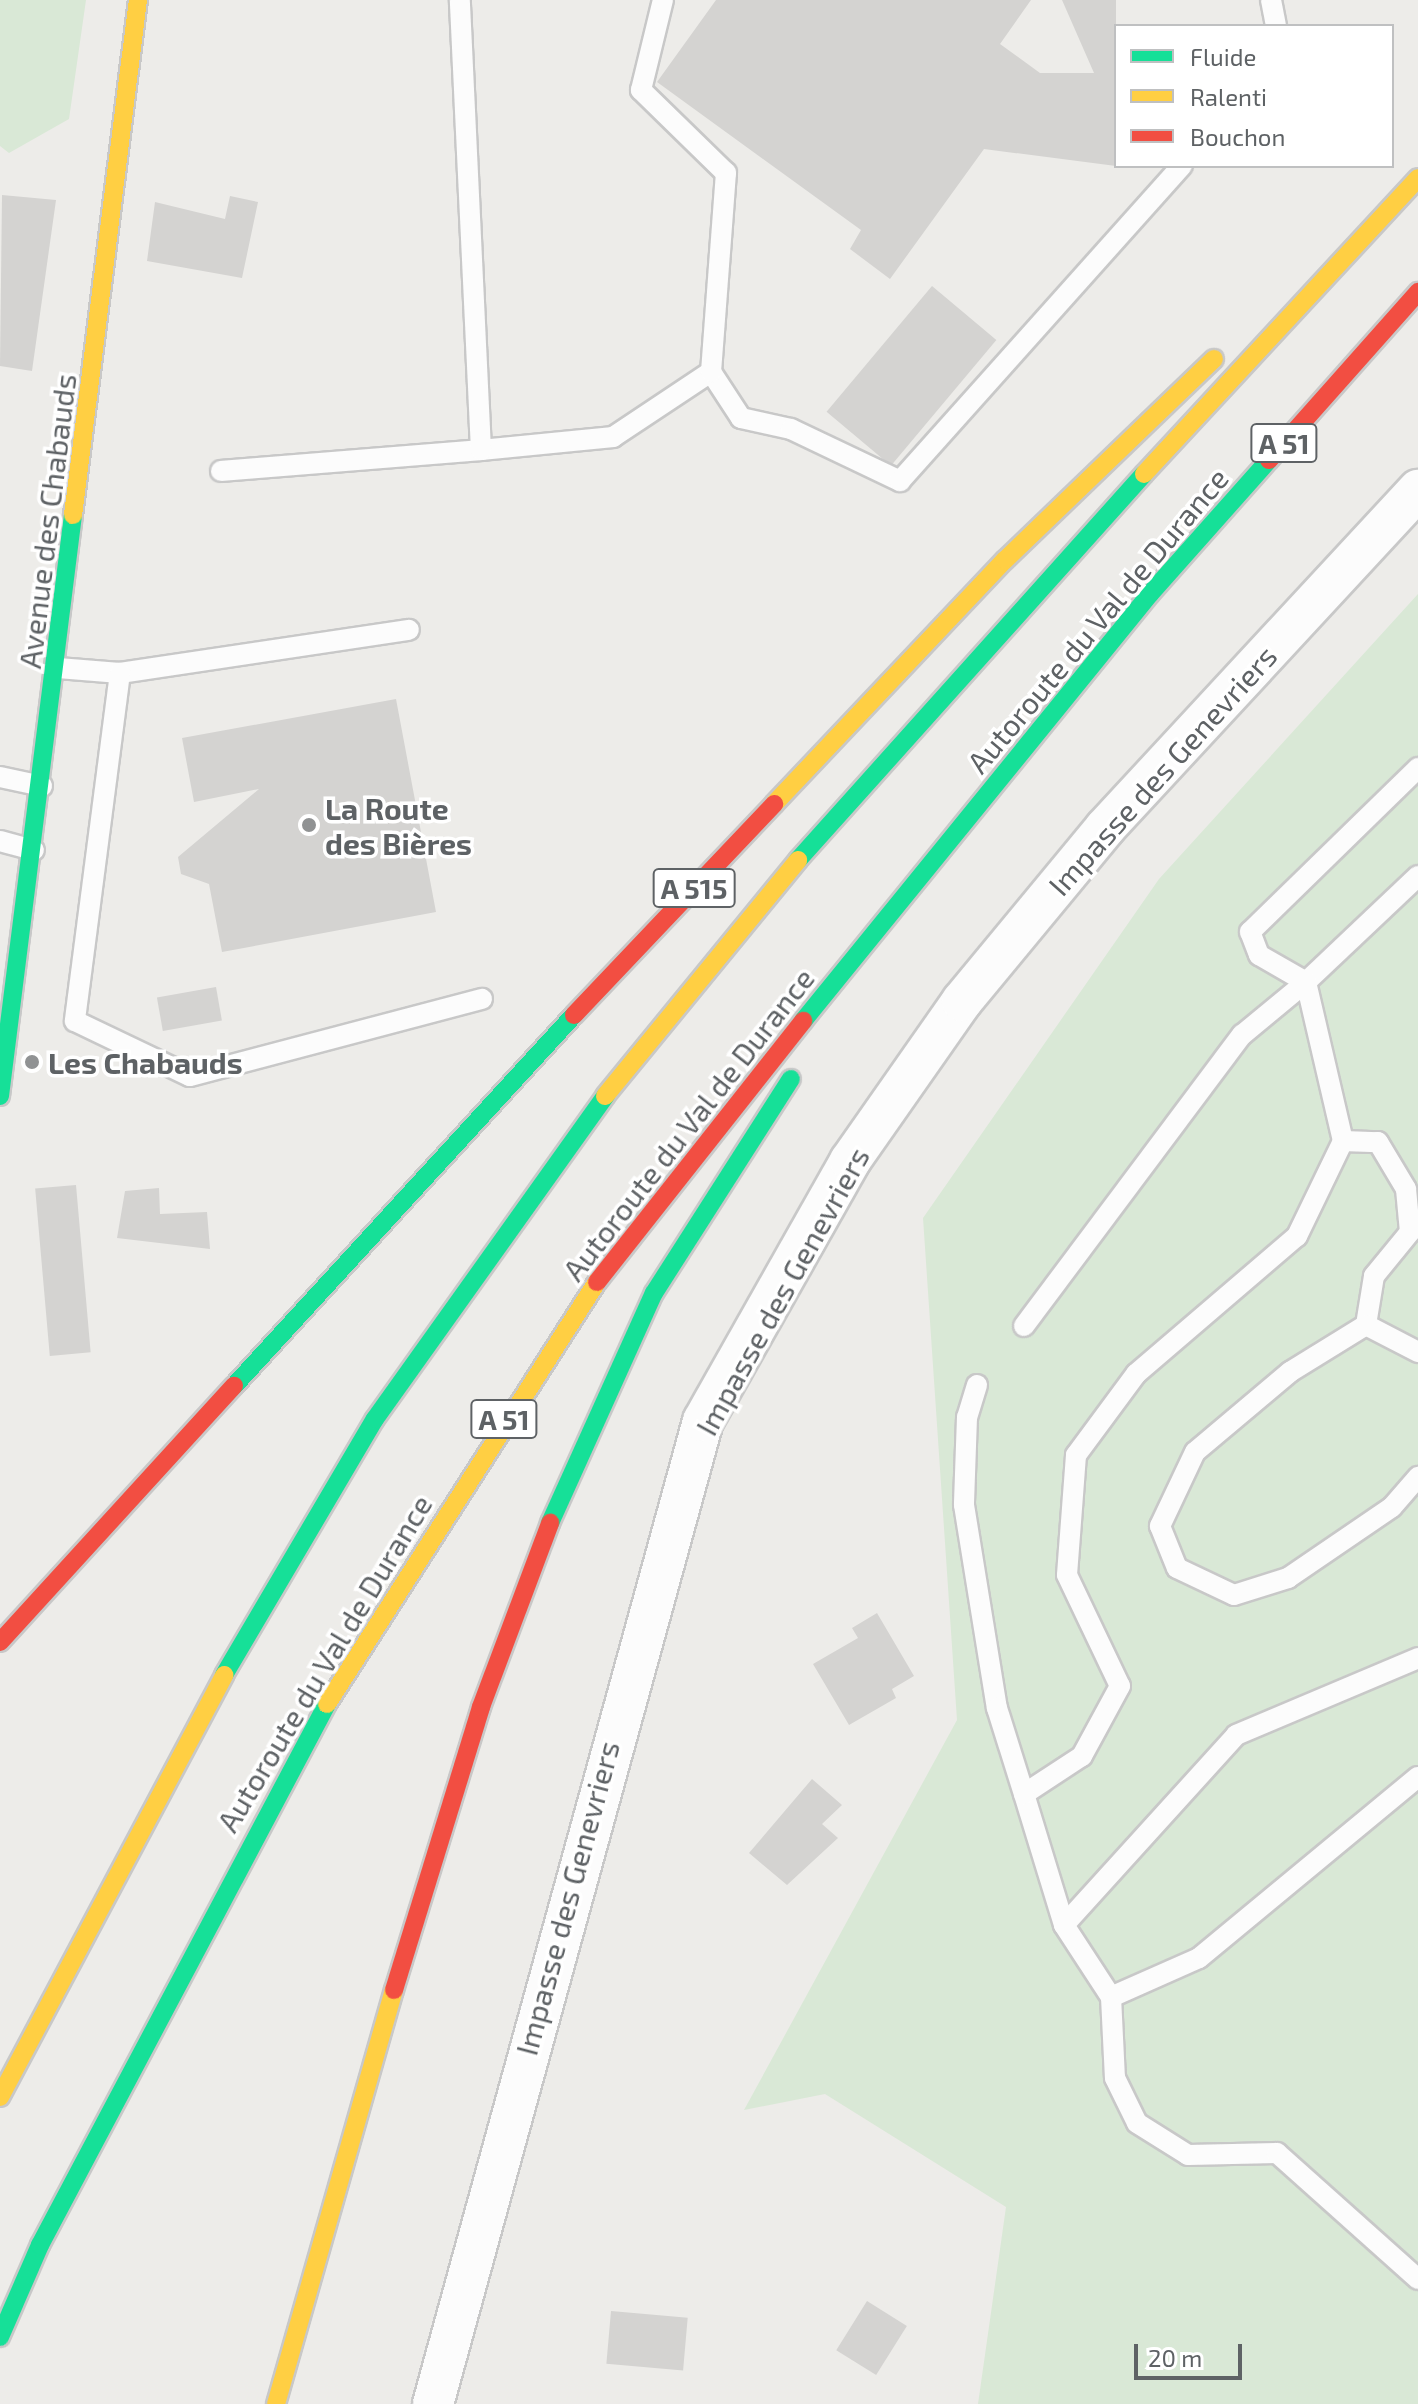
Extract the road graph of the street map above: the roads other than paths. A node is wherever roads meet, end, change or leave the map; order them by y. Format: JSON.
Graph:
{"nodes":[{"id":1,"x":138,"y":0,"type":"edge"},
{"id":2,"x":460,"y":0,"type":"edge"},
{"id":3,"x":663,"y":0,"type":"edge"},
{"id":4,"x":1271,"y":0,"type":"edge"},
{"id":5,"x":1276,"y":24,"type":"edge"},
{"id":6,"x":1418,"y":163,"type":"edge"},
{"id":7,"x":1180,"y":168,"type":"edge"},
{"id":8,"x":1418,"y":178,"type":"edge"},
{"id":9,"x":1418,"y":292,"type":"edge"},
{"id":10,"x":1269,"y":306,"type":"dead end"},
{"id":11,"x":1234,"y":339,"type":"dead end"},
{"id":12,"x":711,"y":372,"type":"junction"},
{"id":13,"x":481,"y":450,"type":"junction"},
{"id":14,"x":221,"y":471,"type":"dead end"},
{"id":15,"x":1418,"y":490,"type":"edge"},
{"id":16,"x":1150,"y":594,"type":"junction"},
{"id":17,"x":409,"y":630,"type":"dead end"},
{"id":18,"x":58,"y":668,"type":"junction"},
{"id":19,"x":120,"y":673,"type":"junction"},
{"id":20,"x":1418,"y":768,"type":"edge"},
{"id":21,"x":0,"y":777,"type":"edge"},
{"id":22,"x":42,"y":786,"type":"junction"},
{"id":23,"x":0,"y":841,"type":"edge"},
{"id":24,"x":34,"y":850,"type":"junction"},
{"id":25,"x":1418,"y":876,"type":"edge"},
{"id":26,"x":10,"y":952,"type":"edge"},
{"id":27,"x":1306,"y":982,"type":"junction"},
{"id":28,"x":858,"y":989,"type":"dead end"},
{"id":29,"x":482,"y":999,"type":"dead end"},
{"id":30,"x":801,"y":1065,"type":"dead end"},
{"id":31,"x":0,"y":1096,"type":"edge"},
{"id":32,"x":1343,"y":1141,"type":"junction"},
{"id":33,"x":1366,"y":1325,"type":"junction"},
{"id":34,"x":1024,"y":1326,"type":"dead end"},
{"id":35,"x":1418,"y":1352,"type":"edge"},
{"id":36,"x":977,"y":1385,"type":"dead end"},
{"id":37,"x":1418,"y":1477,"type":"edge"},
{"id":38,"x":0,"y":1642,"type":"edge"},
{"id":39,"x":1418,"y":1658,"type":"edge"},
{"id":40,"x":1418,"y":1777,"type":"edge"},
{"id":41,"x":1024,"y":1794,"type":"junction"},
{"id":42,"x":1064,"y":1925,"type":"junction"},
{"id":43,"x":1111,"y":1997,"type":"junction"},
{"id":44,"x":0,"y":2097,"type":"edge"},
{"id":45,"x":1418,"y":2279,"type":"edge"},
{"id":46,"x":0,"y":2337,"type":"edge"},
{"id":47,"x":276,"y":2404,"type":"edge"},
{"id":48,"x":433,"y":2404,"type":"edge"}],
"edges":[{"from":1,"to":18,"type":"main road","name":"Avenue des Chabauds"},
{"from":2,"to":13,"type":"lane"},
{"from":3,"to":12,"type":"lane"},
{"from":4,"to":5,"type":"lane"},
{"from":6,"to":10,"type":"main road"},
{"from":7,"to":12,"type":"lane"},
{"from":8,"to":44,"type":"main road","name":"Autoroute du Val de Durance","number":"A 51"},
{"from":9,"to":16,"type":"main road","name":"Autoroute du Val de Durance","number":"A 51"},
{"from":11,"to":38,"type":"main road","number":"A 515"},
{"from":12,"to":13,"type":"lane"},
{"from":13,"to":14,"type":"lane"},
{"from":15,"to":48,"type":"street","name":"Impasse des Genevriers"},
{"from":16,"to":28,"type":"main road"},
{"from":16,"to":46,"type":"main road","name":"Autoroute du Val de Durance","number":"A 51"},
{"from":17,"to":19,"type":"lane"},
{"from":18,"to":19,"type":"lane"},
{"from":18,"to":22,"type":"main road","name":"Avenue des Chabauds"},
{"from":19,"to":29,"type":"lane"},
{"from":20,"to":27,"type":"lane"},
{"from":21,"to":22,"type":"lane"},
{"from":22,"to":24,"type":"main road","name":"Avenue des Chabauds"},
{"from":23,"to":24,"type":"lane"},
{"from":24,"to":26,"type":"main road","name":"Avenue des Chabauds"},
{"from":25,"to":27,"type":"lane"},
{"from":26,"to":31,"type":"main road","name":"Avenue des Chabauds"},
{"from":27,"to":32,"type":"lane"},
{"from":27,"to":34,"type":"lane"},
{"from":30,"to":47,"type":"main road"},
{"from":32,"to":33,"type":"lane"},
{"from":32,"to":41,"type":"lane"},
{"from":33,"to":35,"type":"lane"},
{"from":33,"to":37,"type":"lane"},
{"from":36,"to":41,"type":"lane"},
{"from":39,"to":42,"type":"lane"},
{"from":40,"to":43,"type":"lane"},
{"from":41,"to":42,"type":"lane"},
{"from":42,"to":43,"type":"lane"},
{"from":43,"to":45,"type":"lane"}]}
